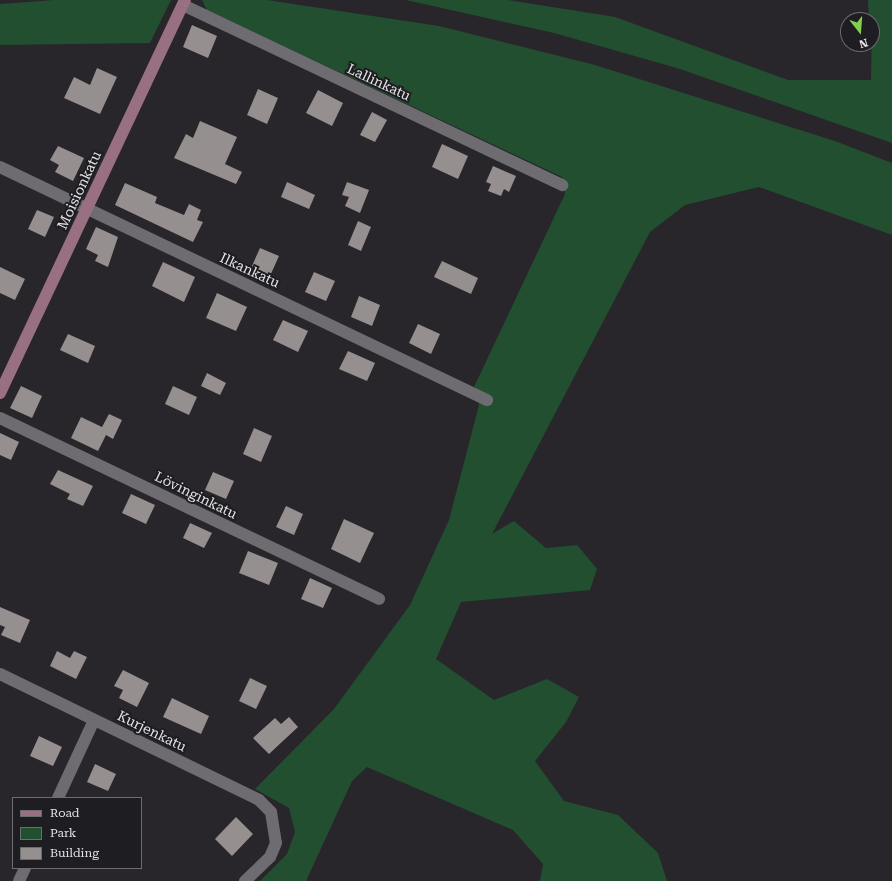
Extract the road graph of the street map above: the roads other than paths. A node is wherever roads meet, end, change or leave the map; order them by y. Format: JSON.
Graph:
{"nodes":[{"id":1,"x":184,"y":3,"type":"edge"},
{"id":2,"x":0,"y":167,"type":"edge"},
{"id":3,"x":562,"y":185,"type":"dead end"},
{"id":4,"x":87,"y":208,"type":"junction"},
{"id":5,"x":0,"y":393,"type":"edge"},
{"id":6,"x":487,"y":400,"type":"dead end"},
{"id":7,"x":0,"y":418,"type":"edge"},
{"id":8,"x":379,"y":599,"type":"dead end"},
{"id":9,"x":0,"y":674,"type":"edge"},
{"id":10,"x":94,"y":720,"type":"junction"},
{"id":11,"x":58,"y":797,"type":"edge"},
{"id":12,"x":25,"y":869,"type":"edge"},
{"id":13,"x":19,"y":881,"type":"edge"},
{"id":14,"x":245,"y":881,"type":"edge"}],
"edges":[{"from":1,"to":3,"type":"street","name":"Lallinkatu"},
{"from":1,"to":4,"type":"street","name":"Moisionkatu"},
{"from":2,"to":4,"type":"street","name":"Ilkankatu"},
{"from":4,"to":5,"type":"street","name":"Moisionkatu"},
{"from":4,"to":6,"type":"street","name":"Ilkankatu"},
{"from":7,"to":8,"type":"street","name":"Lövinginkatu"},
{"from":9,"to":10,"type":"street","name":"Kurjenkatu"},
{"from":10,"to":11,"type":"street"},
{"from":10,"to":14,"type":"street","name":"Kurjenkatu"},
{"from":12,"to":13,"type":"street"}]}
